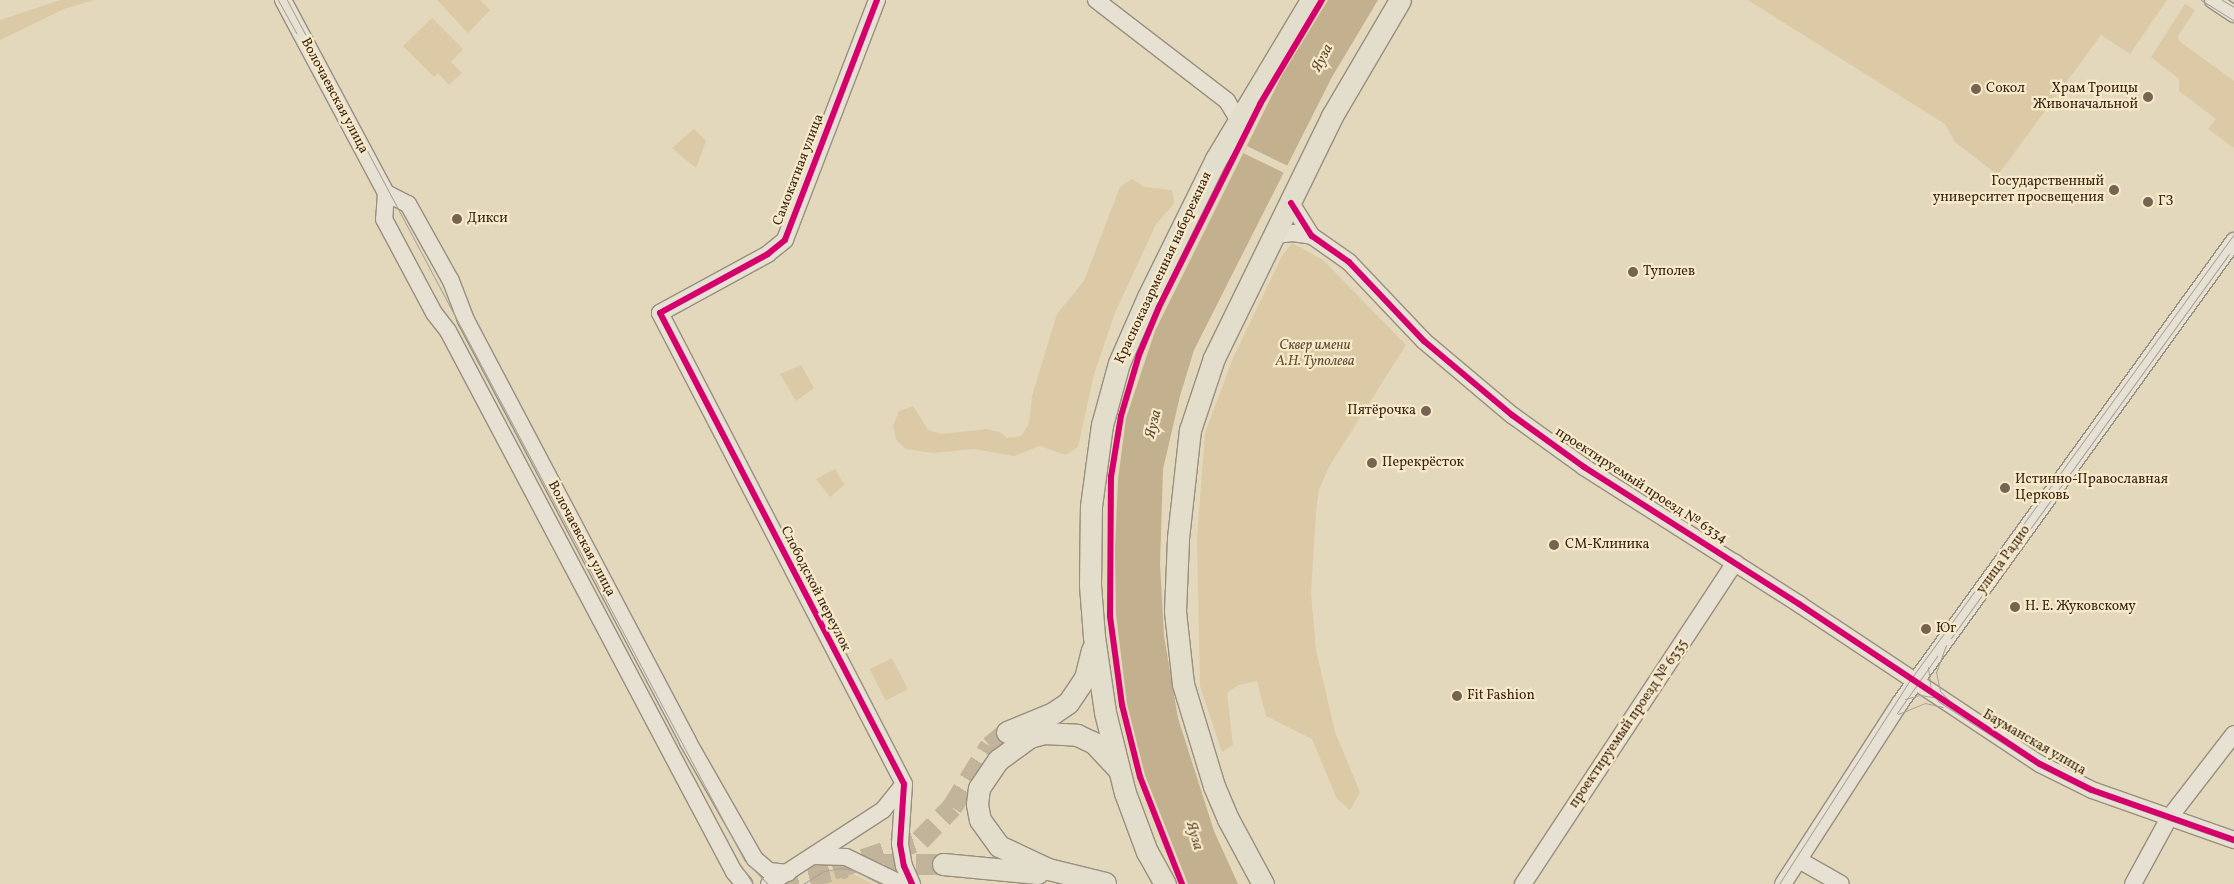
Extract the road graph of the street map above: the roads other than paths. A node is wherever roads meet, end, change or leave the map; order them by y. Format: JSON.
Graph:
{"nodes":[{"id":1,"x":283,"y":0,"type":"edge"},
{"id":2,"x":877,"y":0,"type":"edge"},
{"id":3,"x":1096,"y":0,"type":"edge"},
{"id":4,"x":1311,"y":0,"type":"edge"},
{"id":5,"x":1400,"y":0,"type":"edge"},
{"id":6,"x":2213,"y":0,"type":"edge"},
{"id":7,"x":2234,"y":14,"type":"edge"},
{"id":8,"x":1250,"y":98,"type":"junction"},
{"id":9,"x":1227,"y":100,"type":"junction"},
{"id":10,"x":1238,"y":118,"type":"junction"},
{"id":11,"x":386,"y":193,"type":"junction"},
{"id":12,"x":1291,"y":203,"type":"junction"},
{"id":13,"x":1275,"y":235,"type":"junction"},
{"id":14,"x":1312,"y":236,"type":"junction"},
{"id":15,"x":2234,"y":241,"type":"edge"},
{"id":16,"x":660,"y":313,"type":"joint"},
{"id":17,"x":1735,"y":563,"type":"junction"},
{"id":18,"x":1094,"y":637,"type":"junction"},
{"id":19,"x":1914,"y":683,"type":"junction"},
{"id":20,"x":1007,"y":732,"type":"tunnel mouth"},
{"id":21,"x":2234,"y":734,"type":"edge"},
{"id":22,"x":1120,"y":773,"type":"junction"},
{"id":23,"x":904,"y":784,"type":"junction"},
{"id":24,"x":2169,"y":818,"type":"junction"},
{"id":25,"x":2234,"y":840,"type":"edge"},
{"id":26,"x":1147,"y":852,"type":"junction"},
{"id":27,"x":809,"y":859,"type":"junction"},
{"id":28,"x":1799,"y":860,"type":"junction"},
{"id":29,"x":943,"y":864,"type":"tunnel mouth"},
{"id":30,"x":790,"y":878,"type":"edge"},
{"id":31,"x":1819,"y":879,"type":"edge"},
{"id":32,"x":744,"y":884,"type":"edge"},
{"id":33,"x":769,"y":884,"type":"edge"},
{"id":34,"x":902,"y":884,"type":"edge"},
{"id":35,"x":912,"y":884,"type":"edge"},
{"id":36,"x":1106,"y":884,"type":"edge"},
{"id":37,"x":1155,"y":884,"type":"edge"},
{"id":38,"x":1165,"y":884,"type":"edge"},
{"id":39,"x":1264,"y":884,"type":"edge"},
{"id":40,"x":1523,"y":884,"type":"edge"},
{"id":41,"x":1783,"y":884,"type":"edge"},
{"id":42,"x":1842,"y":884,"type":"edge"},
{"id":43,"x":2133,"y":884,"type":"edge"}],
"edges":[{"from":1,"to":11,"type":"street","name":"Волочаевская улица"},
{"from":2,"to":16,"type":"street","name":"Самокатная улица"},
{"from":3,"to":9,"type":"street"},
{"from":4,"to":8,"type":"main road","name":"Красноказарменная набережная"},
{"from":5,"to":12,"type":"main road"},
{"from":6,"to":7,"type":"street"},
{"from":8,"to":9,"type":"street"},
{"from":8,"to":10,"type":"main road","name":"Красноказарменная набережная"},
{"from":9,"to":10,"type":"street"},
{"from":10,"to":18,"type":"main road","name":"Красноказарменная набережная"},
{"from":11,"to":30,"type":"street","name":"Волочаевская улица"},
{"from":11,"to":32,"type":"street","name":"Волочаевская улица"},
{"from":12,"to":13,"type":"main road"},
{"from":12,"to":14,"type":"street","name":"проектируемый проезд № 6334"},
{"from":13,"to":14,"type":"street"},
{"from":13,"to":39,"type":"main road"},
{"from":14,"to":17,"type":"street","name":"проектируемый проезд № 6334"},
{"from":15,"to":19,"type":"street","name":"улица Радио"},
{"from":16,"to":23,"type":"street","name":"Слободской переулок"},
{"from":17,"to":19,"type":"street","name":"проектируемый проезд № 6334"},
{"from":17,"to":40,"type":"street","name":"проектируемый проезд № 6335"},
{"from":18,"to":20,"type":"main road"},
{"from":18,"to":22,"type":"main road","name":"Красноказарменная набережная"},
{"from":19,"to":24,"type":"street","name":"Бауманская улица"},
{"from":19,"to":28,"type":"street","name":"улица Радио"},
{"from":21,"to":24,"type":"street"},
{"from":22,"to":26,"type":"main road","name":"Красноказарменная набережная"},
{"from":22,"to":36,"type":"main road"},
{"from":23,"to":27,"type":"street"},
{"from":23,"to":35,"type":"street"},
{"from":24,"to":25,"type":"street","name":"Бауманская улица"},
{"from":24,"to":43,"type":"street"},
{"from":26,"to":37,"type":"main road"},
{"from":26,"to":38,"type":"main road","name":"Красноказарменная набережная"},
{"from":27,"to":30,"type":"street"},
{"from":27,"to":34,"type":"street"},
{"from":28,"to":31,"type":"street"},
{"from":28,"to":41,"type":"street","name":"улица Радио"},
{"from":29,"to":36,"type":"main road"},
{"from":30,"to":33,"type":"street"},
{"from":31,"to":42,"type":"street"}]}
